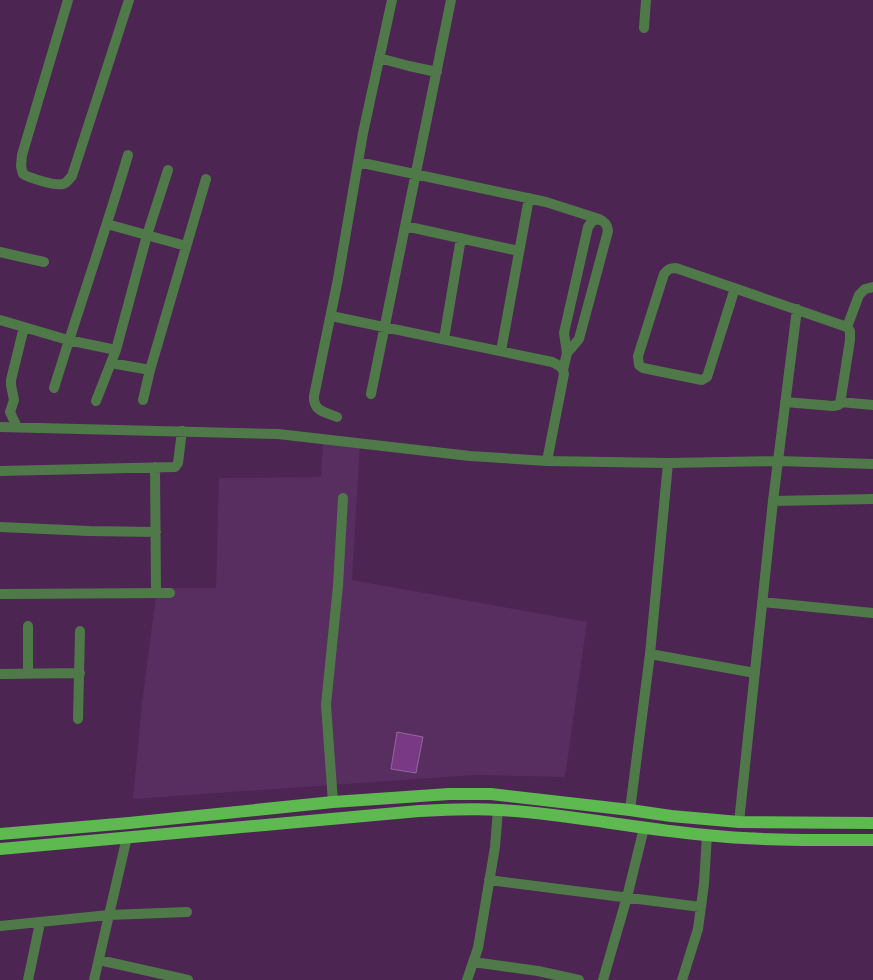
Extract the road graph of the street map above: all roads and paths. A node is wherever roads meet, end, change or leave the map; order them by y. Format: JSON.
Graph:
{"nodes":[{"id":1,"x":68,"y":0,"type":"edge"},
{"id":2,"x":129,"y":0,"type":"edge"},
{"id":3,"x":392,"y":0,"type":"edge"},
{"id":4,"x":452,"y":0,"type":"edge"},
{"id":5,"x":646,"y":0,"type":"edge"},
{"id":6,"x":644,"y":28,"type":"dead end"},
{"id":7,"x":379,"y":58,"type":"junction"},
{"id":8,"x":437,"y":72,"type":"junction"},
{"id":9,"x":128,"y":155,"type":"dead end"},
{"id":10,"x":358,"y":162,"type":"junction"},
{"id":11,"x":168,"y":170,"type":"dead end"},
{"id":12,"x":416,"y":174,"type":"junction"},
{"id":13,"x":206,"y":179,"type":"dead end"},
{"id":14,"x":529,"y":198,"type":"junction"},
{"id":15,"x":599,"y":219,"type":"junction"},
{"id":16,"x":107,"y":224,"type":"junction"},
{"id":17,"x":405,"y":226,"type":"junction"},
{"id":18,"x":147,"y":235,"type":"junction"},
{"id":19,"x":461,"y":238,"type":"junction"},
{"id":20,"x":186,"y":246,"type":"junction"},
{"id":21,"x":519,"y":251,"type":"junction"},
{"id":22,"x":0,"y":252,"type":"edge"},
{"id":23,"x":44,"y":262,"type":"dead end"},
{"id":24,"x":873,"y":287,"type":"edge"},
{"id":25,"x":735,"y":288,"type":"junction"},
{"id":26,"x":797,"y":309,"type":"junction"},
{"id":27,"x":331,"y":316,"type":"junction"},
{"id":28,"x":0,"y":320,"type":"edge"},
{"id":29,"x":385,"y":326,"type":"junction"},
{"id":30,"x":24,"y":327,"type":"junction"},
{"id":31,"x":847,"y":327,"type":"junction"},
{"id":32,"x":444,"y":339,"type":"junction"},
{"id":33,"x":68,"y":340,"type":"junction"},
{"id":34,"x":116,"y":350,"type":"junction"},
{"id":35,"x":501,"y":351,"type":"junction"},
{"id":36,"x":567,"y":353,"type":"junction"},
{"id":37,"x":112,"y":363,"type":"junction"},
{"id":38,"x":150,"y":370,"type":"junction"},
{"id":39,"x":563,"y":370,"type":"junction"},
{"id":40,"x":54,"y":388,"type":"dead end"},
{"id":41,"x":371,"y":394,"type":"dead end"},
{"id":42,"x":143,"y":400,"type":"dead end"},
{"id":43,"x":96,"y":401,"type":"dead end"},
{"id":44,"x":785,"y":402,"type":"junction"},
{"id":45,"x":840,"y":402,"type":"junction"},
{"id":46,"x":873,"y":405,"type":"edge"},
{"id":47,"x":337,"y":417,"type":"dead end"},
{"id":48,"x":0,"y":427,"type":"edge"},
{"id":49,"x":16,"y":427,"type":"junction"},
{"id":50,"x":182,"y":432,"type":"junction"},
{"id":51,"x":547,"y":461,"type":"junction"},
{"id":52,"x":778,"y":461,"type":"junction"},
{"id":53,"x":668,"y":463,"type":"junction"},
{"id":54,"x":873,"y":464,"type":"edge"},
{"id":55,"x":155,"y":467,"type":"junction"},
{"id":56,"x":0,"y":471,"type":"edge"},
{"id":57,"x":343,"y":498,"type":"dead end"},
{"id":58,"x":873,"y":499,"type":"edge"},
{"id":59,"x":773,"y":501,"type":"junction"},
{"id":60,"x":0,"y":527,"type":"edge"},
{"id":61,"x":156,"y":532,"type":"junction"},
{"id":62,"x":156,"y":593,"type":"junction"},
{"id":63,"x":170,"y":593,"type":"dead end"},
{"id":64,"x":0,"y":594,"type":"edge"},
{"id":65,"x":762,"y":602,"type":"junction"},
{"id":66,"x":873,"y":613,"type":"edge"},
{"id":67,"x":28,"y":626,"type":"dead end"},
{"id":68,"x":80,"y":631,"type":"dead end"},
{"id":69,"x":650,"y":654,"type":"junction"},
{"id":70,"x":80,"y":672,"type":"junction"},
{"id":71,"x":755,"y":672,"type":"junction"},
{"id":72,"x":0,"y":674,"type":"edge"},
{"id":73,"x":28,"y":674,"type":"junction"},
{"id":74,"x":78,"y":719,"type":"dead end"},
{"id":75,"x":333,"y":802,"type":"junction"},
{"id":76,"x":498,"y":810,"type":"junction"},
{"id":77,"x":630,"y":810,"type":"junction"},
{"id":78,"x":739,"y":822,"type":"junction"},
{"id":79,"x":873,"y":823,"type":"edge"},
{"id":80,"x":644,"y":828,"type":"junction"},
{"id":81,"x":0,"y":834,"type":"edge"},
{"id":82,"x":707,"y":836,"type":"junction"},
{"id":83,"x":127,"y":837,"type":"junction"},
{"id":84,"x":873,"y":840,"type":"edge"},
{"id":85,"x":0,"y":849,"type":"edge"},
{"id":86,"x":489,"y":880,"type":"junction"},
{"id":87,"x":627,"y":897,"type":"junction"},
{"id":88,"x":701,"y":907,"type":"junction"},
{"id":89,"x":187,"y":912,"type":"dead end"},
{"id":90,"x":109,"y":915,"type":"junction"},
{"id":91,"x":40,"y":923,"type":"junction"},
{"id":92,"x":0,"y":926,"type":"edge"},
{"id":93,"x":99,"y":960,"type":"junction"},
{"id":94,"x":473,"y":962,"type":"junction"},
{"id":95,"x":28,"y":980,"type":"edge"},
{"id":96,"x":94,"y":980,"type":"edge"},
{"id":97,"x":188,"y":980,"type":"edge"},
{"id":98,"x":467,"y":980,"type":"edge"},
{"id":99,"x":579,"y":980,"type":"edge"},
{"id":100,"x":603,"y":980,"type":"edge"},
{"id":101,"x":682,"y":980,"type":"edge"}],
"edges":[{"from":1,"to":2,"type":"street"},
{"from":3,"to":7,"type":"street"},
{"from":4,"to":8,"type":"street"},
{"from":5,"to":6,"type":"street"},
{"from":7,"to":8,"type":"street"},
{"from":7,"to":10,"type":"street"},
{"from":8,"to":12,"type":"street"},
{"from":9,"to":16,"type":"street"},
{"from":10,"to":12,"type":"street"},
{"from":10,"to":27,"type":"street"},
{"from":11,"to":18,"type":"street"},
{"from":12,"to":14,"type":"street"},
{"from":12,"to":17,"type":"street"},
{"from":13,"to":20,"type":"street"},
{"from":14,"to":15,"type":"street"},
{"from":14,"to":21,"type":"street"},
{"from":15,"to":36,"type":"street"},
{"from":15,"to":36,"type":"street"},
{"from":16,"to":18,"type":"street"},
{"from":16,"to":33,"type":"street"},
{"from":17,"to":19,"type":"street"},
{"from":17,"to":29,"type":"street"},
{"from":18,"to":20,"type":"street"},
{"from":18,"to":34,"type":"street"},
{"from":19,"to":21,"type":"street"},
{"from":19,"to":32,"type":"street"},
{"from":20,"to":38,"type":"street"},
{"from":21,"to":35,"type":"street"},
{"from":22,"to":23,"type":"street"},
{"from":24,"to":31,"type":"street"},
{"from":25,"to":25,"type":"street"},
{"from":25,"to":26,"type":"street"},
{"from":26,"to":31,"type":"street"},
{"from":26,"to":44,"type":"street"},
{"from":27,"to":29,"type":"street"},
{"from":27,"to":47,"type":"street"},
{"from":28,"to":30,"type":"street"},
{"from":29,"to":32,"type":"street"},
{"from":29,"to":41,"type":"street"},
{"from":30,"to":33,"type":"street"},
{"from":30,"to":49,"type":"street"},
{"from":31,"to":45,"type":"street"},
{"from":32,"to":35,"type":"street"},
{"from":33,"to":34,"type":"street"},
{"from":33,"to":40,"type":"street"},
{"from":34,"to":37,"type":"street"},
{"from":35,"to":39,"type":"street"},
{"from":36,"to":39,"type":"street"},
{"from":37,"to":38,"type":"street"},
{"from":37,"to":43,"type":"street"},
{"from":38,"to":42,"type":"street"},
{"from":39,"to":51,"type":"street"},
{"from":44,"to":45,"type":"street"},
{"from":44,"to":52,"type":"street"},
{"from":45,"to":46,"type":"street"},
{"from":48,"to":49,"type":"street"},
{"from":49,"to":50,"type":"street"},
{"from":50,"to":51,"type":"street"},
{"from":50,"to":55,"type":"street"},
{"from":51,"to":53,"type":"street"},
{"from":52,"to":53,"type":"street"},
{"from":52,"to":54,"type":"street"},
{"from":52,"to":59,"type":"street"},
{"from":53,"to":69,"type":"street"},
{"from":55,"to":56,"type":"street"},
{"from":55,"to":61,"type":"street"},
{"from":57,"to":75,"type":"street"},
{"from":58,"to":59,"type":"street"},
{"from":59,"to":65,"type":"street"},
{"from":60,"to":61,"type":"street"},
{"from":61,"to":62,"type":"street"},
{"from":62,"to":63,"type":"street"},
{"from":62,"to":64,"type":"street"},
{"from":65,"to":66,"type":"street"},
{"from":65,"to":71,"type":"street"},
{"from":67,"to":73,"type":"street"},
{"from":68,"to":70,"type":"street"},
{"from":69,"to":71,"type":"street"},
{"from":69,"to":77,"type":"street"},
{"from":70,"to":73,"type":"street"},
{"from":70,"to":74,"type":"street"},
{"from":71,"to":78,"type":"street"},
{"from":72,"to":73,"type":"street"},
{"from":75,"to":77,"type":"main road"},
{"from":75,"to":81,"type":"main road"},
{"from":76,"to":80,"type":"main road"},
{"from":76,"to":83,"type":"main road"},
{"from":76,"to":86,"type":"street"},
{"from":77,"to":78,"type":"main road"},
{"from":78,"to":79,"type":"main road"},
{"from":80,"to":82,"type":"main road"},
{"from":80,"to":87,"type":"street"},
{"from":82,"to":84,"type":"main road"},
{"from":82,"to":88,"type":"street"},
{"from":83,"to":85,"type":"main road"},
{"from":83,"to":90,"type":"street"},
{"from":86,"to":87,"type":"street"},
{"from":86,"to":94,"type":"street"},
{"from":87,"to":88,"type":"street"},
{"from":87,"to":100,"type":"street"},
{"from":88,"to":101,"type":"street"},
{"from":89,"to":90,"type":"street"},
{"from":90,"to":91,"type":"street"},
{"from":90,"to":93,"type":"street"},
{"from":91,"to":92,"type":"street"},
{"from":91,"to":95,"type":"street"},
{"from":93,"to":96,"type":"street"},
{"from":93,"to":97,"type":"street"},
{"from":94,"to":98,"type":"street"},
{"from":94,"to":99,"type":"street"}]}
